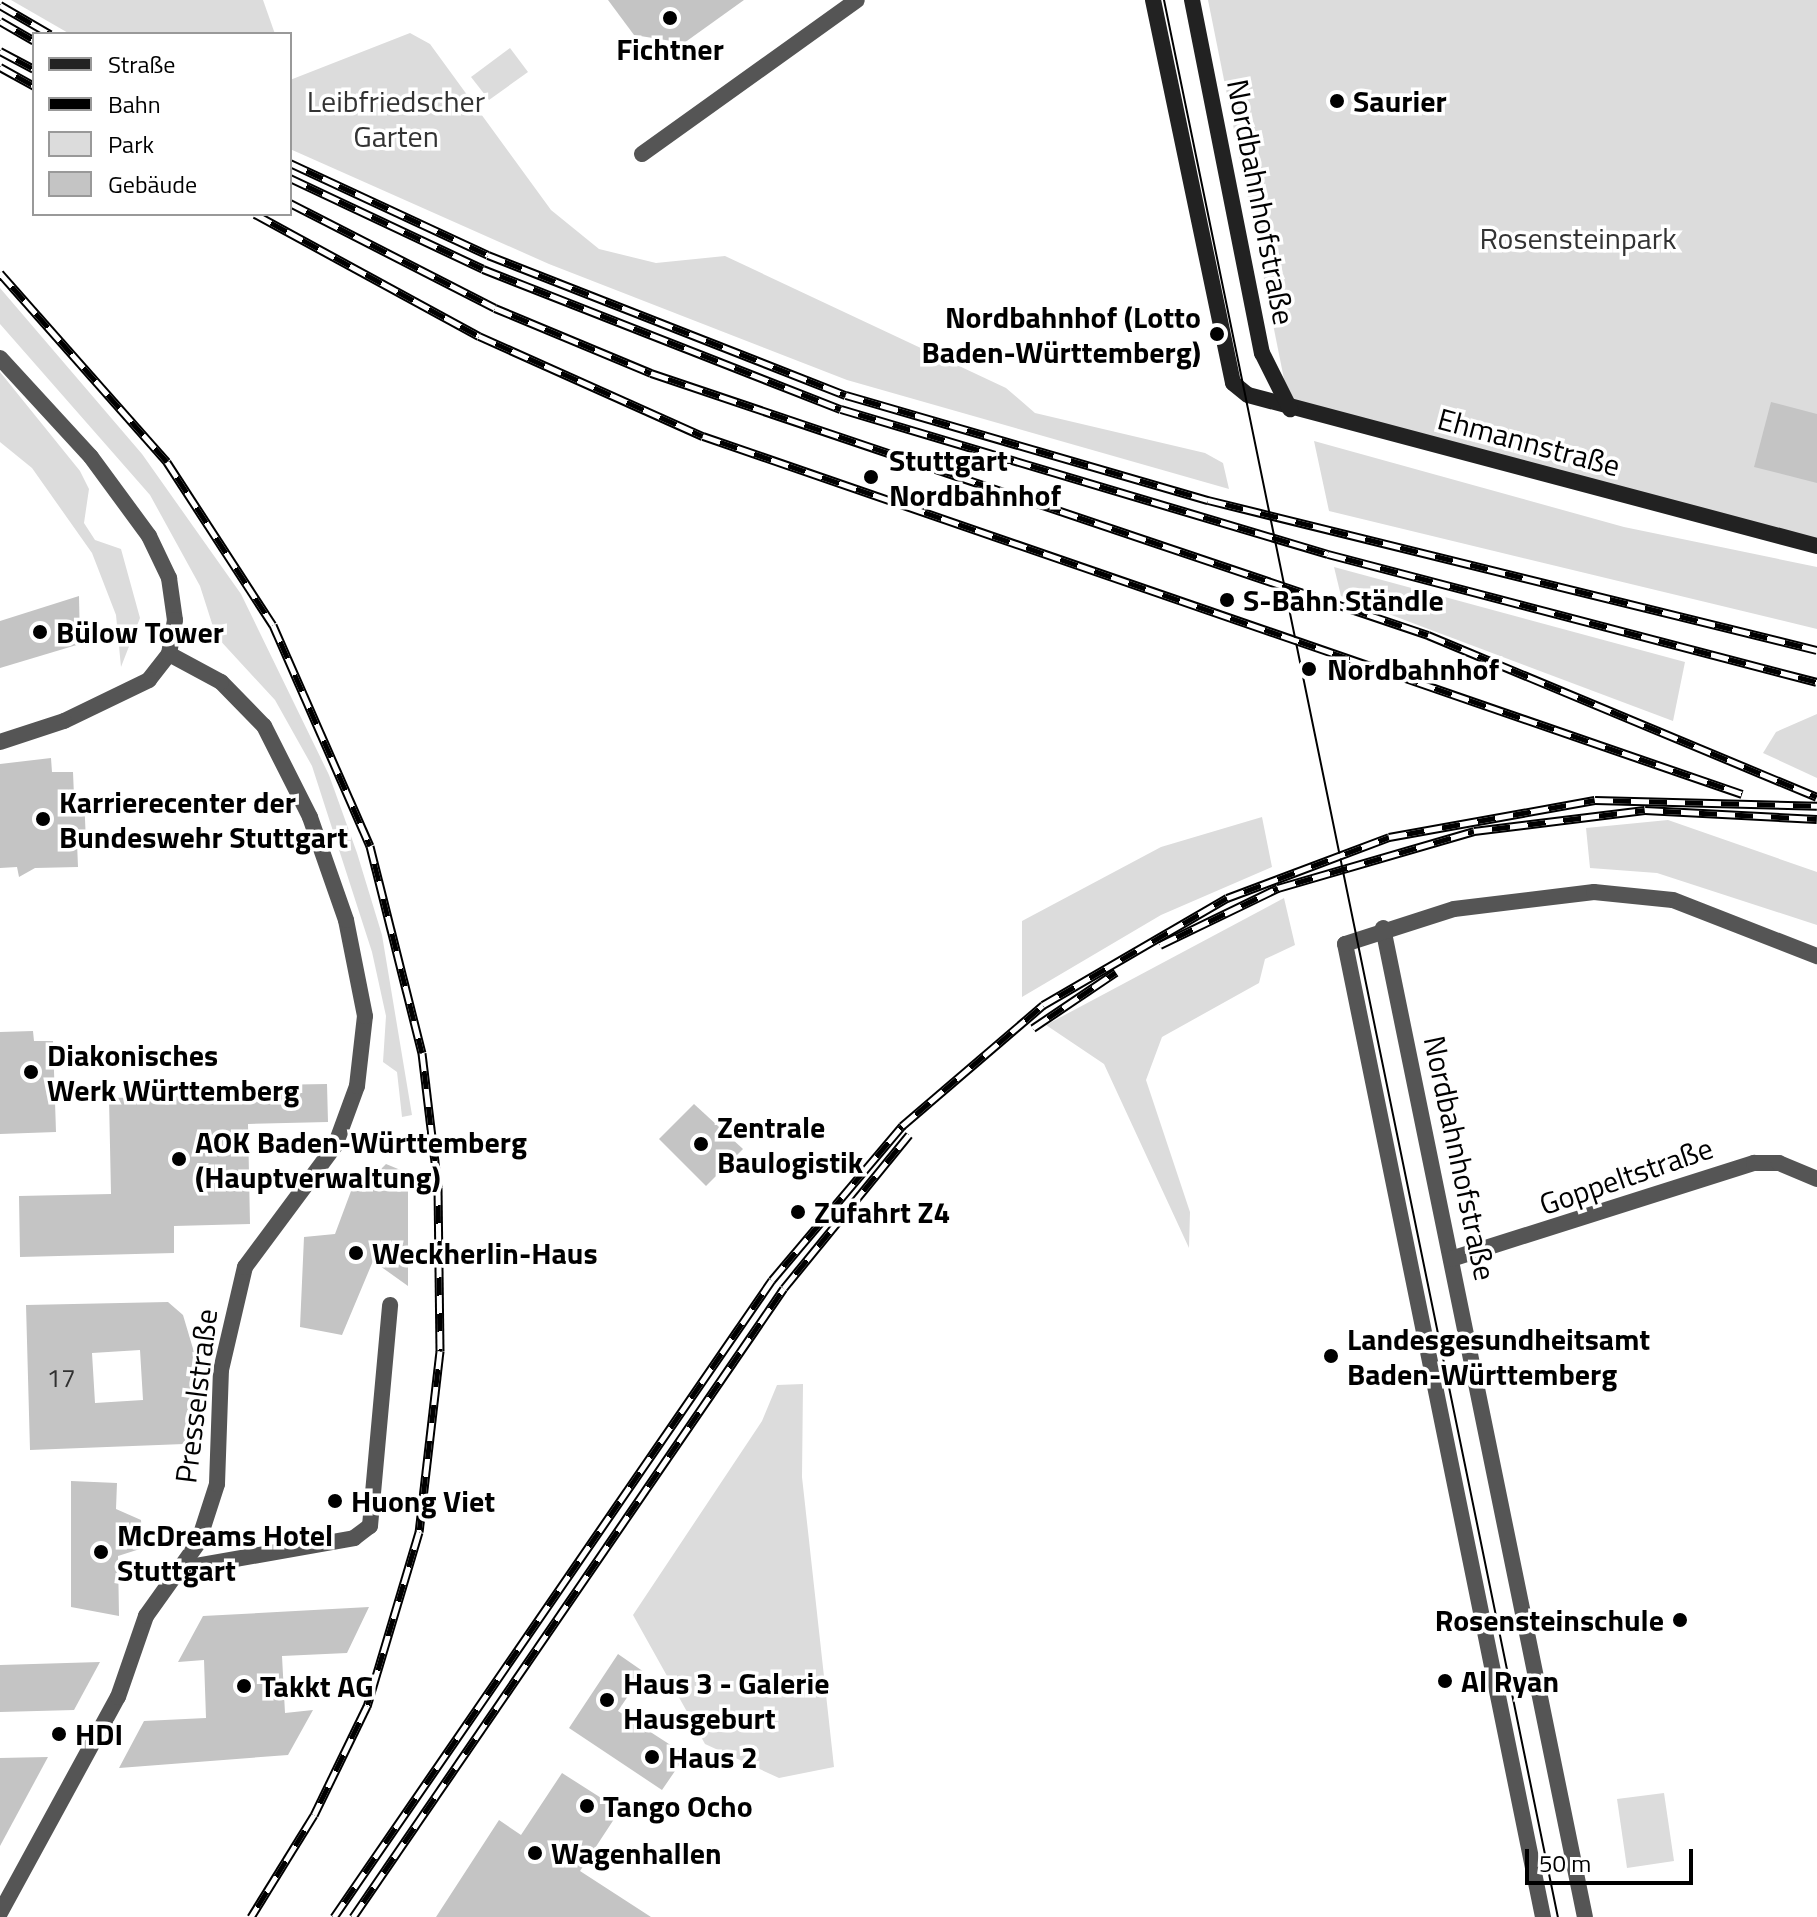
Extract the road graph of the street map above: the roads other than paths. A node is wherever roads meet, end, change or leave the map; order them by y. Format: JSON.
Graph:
{"nodes":[{"id":1,"x":857,"y":0,"type":"edge"},
{"id":2,"x":1153,"y":0,"type":"edge"},
{"id":3,"x":1192,"y":0,"type":"edge"},
{"id":4,"x":642,"y":154,"type":"dead end"},
{"id":5,"x":0,"y":358,"type":"edge"},
{"id":6,"x":1290,"y":409,"type":"junction"},
{"id":7,"x":1817,"y":546,"type":"edge"},
{"id":8,"x":169,"y":654,"type":"junction"},
{"id":9,"x":0,"y":742,"type":"edge"},
{"id":10,"x":1383,"y":928,"type":"junction"},
{"id":11,"x":1817,"y":956,"type":"edge"},
{"id":12,"x":1817,"y":1179,"type":"edge"},
{"id":13,"x":1451,"y":1259,"type":"junction"},
{"id":14,"x":390,"y":1305,"type":"dead end"},
{"id":15,"x":179,"y":1569,"type":"junction"},
{"id":16,"x":0,"y":1913,"type":"edge"},
{"id":17,"x":1543,"y":1917,"type":"edge"},
{"id":18,"x":1585,"y":1917,"type":"edge"}],
"edges":[{"from":1,"to":4,"type":"street"},
{"from":2,"to":6,"type":"street","name":"Ehmannstraße"},
{"from":3,"to":6,"type":"street","name":"Nordbahnhofstraße"},
{"from":5,"to":8,"type":"street"},
{"from":6,"to":7,"type":"street","name":"Ehmannstraße"},
{"from":8,"to":9,"type":"street"},
{"from":8,"to":15,"type":"street","name":"Presselstraße"},
{"from":10,"to":11,"type":"street"},
{"from":10,"to":13,"type":"street","name":"Nordbahnhofstraße"},
{"from":10,"to":17,"type":"street"},
{"from":12,"to":13,"type":"street","name":"Goppeltstraße"},
{"from":13,"to":18,"type":"street","name":"Nordbahnhofstraße"},
{"from":14,"to":15,"type":"street"},
{"from":15,"to":16,"type":"street","name":"Presselstraße"}]}
